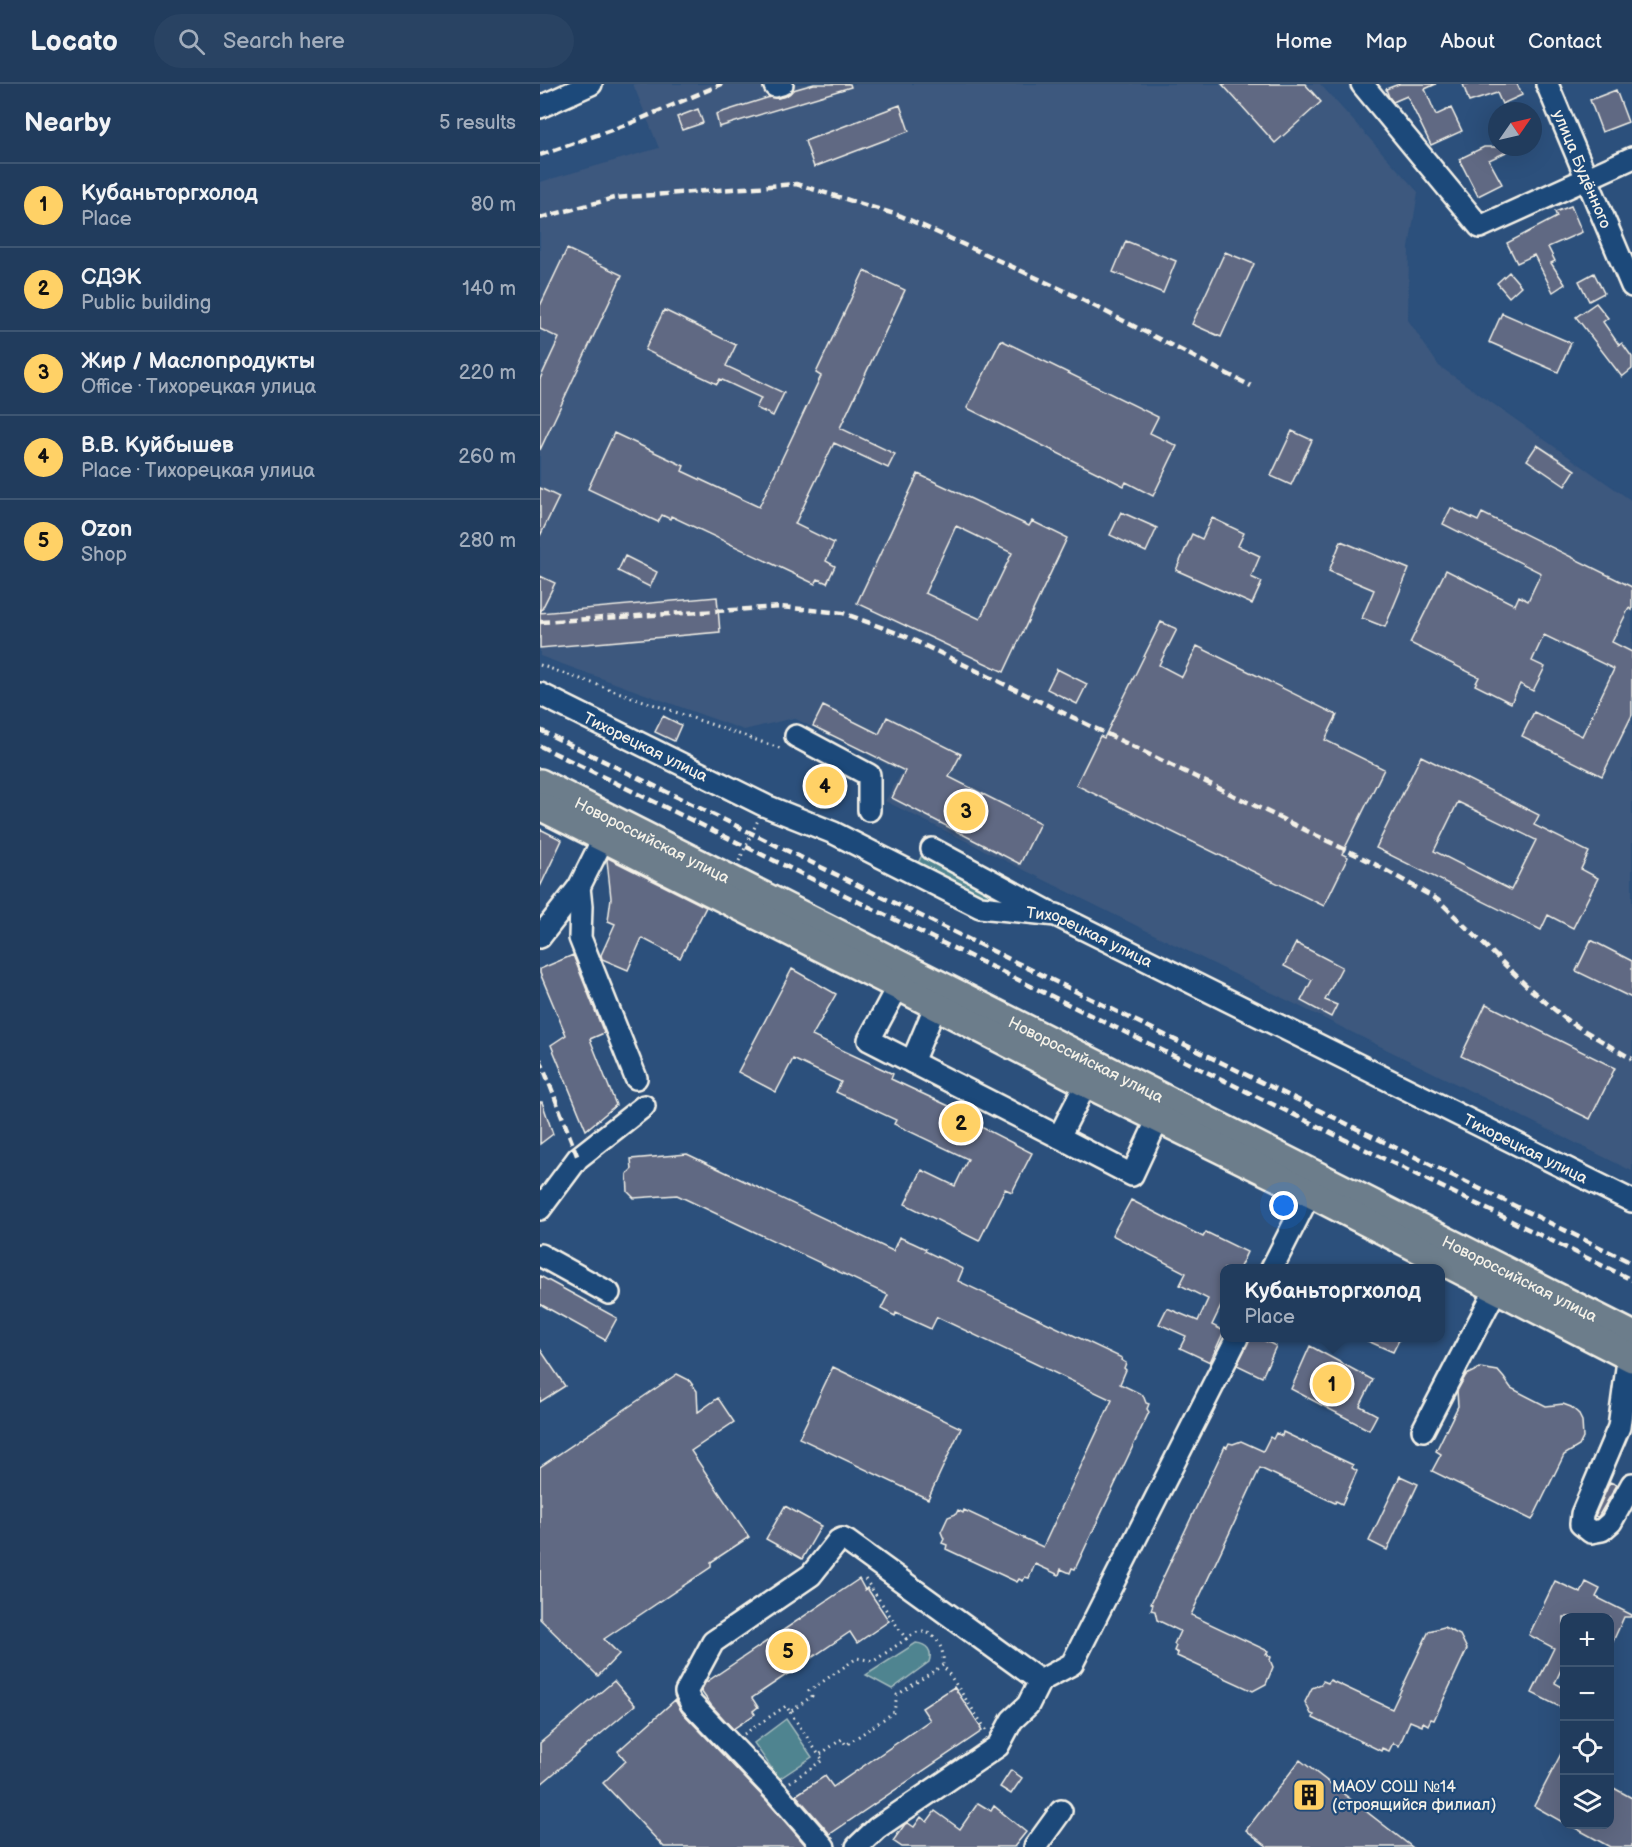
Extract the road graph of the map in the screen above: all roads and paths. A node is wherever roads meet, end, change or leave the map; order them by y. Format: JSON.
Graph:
{"nodes":[{"id":1,"x":591,"y":84,"type":"edge"},
{"id":2,"x":1362,"y":84,"type":"edge"},
{"id":3,"x":1547,"y":84,"type":"edge"},
{"id":4,"x":540,"y":107,"type":"edge"},
{"id":5,"x":1632,"y":158,"type":"edge"},
{"id":6,"x":1586,"y":177,"type":"junction"},
{"id":7,"x":1632,"y":286,"type":"edge"},
{"id":8,"x":540,"y":664,"type":"edge"},
{"id":9,"x":540,"y":694,"type":"edge"},
{"id":10,"x":792,"y":744,"type":"joint"},
{"id":11,"x":540,"y":783,"type":"edge"},
{"id":12,"x":540,"y":806,"type":"edge"},
{"id":13,"x":869,"y":810,"type":"dead end"},
{"id":14,"x":603,"y":839,"type":"junction"},
{"id":15,"x":932,"y":849,"type":"dead end"},
{"id":16,"x":579,"y":887,"type":"junction"},
{"id":17,"x":1056,"y":915,"type":"junction"},
{"id":18,"x":540,"y":937,"type":"edge"},
{"id":19,"x":898,"y":986,"type":"junction"},
{"id":20,"x":936,"y":1005,"type":"junction"},
{"id":21,"x":912,"y":1062,"type":"junction"},
{"id":22,"x":1091,"y":1074,"type":"junction"},
{"id":23,"x":636,"y":1078,"type":"dead end"},
{"id":24,"x":644,"y":1106,"type":"dead end"},
{"id":25,"x":1158,"y":1119,"type":"junction"},
{"id":26,"x":1059,"y":1137,"type":"junction"},
{"id":27,"x":1314,"y":1185,"type":"junction"},
{"id":28,"x":1632,"y":1200,"type":"edge"},
{"id":29,"x":540,"y":1209,"type":"edge"},
{"id":30,"x":540,"y":1255,"type":"edge"},
{"id":31,"x":1274,"y":1264,"type":"edge"},
{"id":32,"x":1496,"y":1289,"type":"junction"},
{"id":33,"x":609,"y":1293,"type":"dead end"},
{"id":34,"x":1235,"y":1342,"type":"edge"},
{"id":35,"x":1632,"y":1350,"type":"edge"},
{"id":36,"x":1423,"y":1430,"type":"dead end"},
{"id":37,"x":1632,"y":1484,"type":"edge"},
{"id":38,"x":867,"y":1557,"type":"junction"},
{"id":39,"x":906,"y":1639,"type":"junction"},
{"id":40,"x":943,"y":1665,"type":"junction"},
{"id":41,"x":1040,"y":1681,"type":"junction"},
{"id":42,"x":790,"y":1712,"type":"junction"},
{"id":43,"x":730,"y":1744,"type":"junction"},
{"id":44,"x":998,"y":1746,"type":"junction"},
{"id":45,"x":819,"y":1755,"type":"junction"},
{"id":46,"x":776,"y":1792,"type":"junction"},
{"id":47,"x":1061,"y":1811,"type":"dead end"},
{"id":48,"x":824,"y":1847,"type":"edge"},
{"id":49,"x":857,"y":1847,"type":"edge"},
{"id":50,"x":1035,"y":1847,"type":"edge"}],
"edges":[{"from":1,"to":4,"type":"street"},
{"from":2,"to":6,"type":"street"},
{"from":3,"to":6,"type":"street","name":"улица Будённого"},
{"from":5,"to":6,"type":"street"},
{"from":6,"to":7,"type":"street","name":"улица Будённого"},
{"from":8,"to":10,"type":"path"},
{"from":9,"to":17,"type":"street","name":"Тихорецкая улица"},
{"from":10,"to":13,"type":"street"},
{"from":11,"to":22,"type":"main road","name":"Новороссийская улица"},
{"from":12,"to":14,"type":"main road","name":"Новороссийская улица"},
{"from":14,"to":16,"type":"street"},
{"from":14,"to":19,"type":"main road","name":"Новороссийская улица"},
{"from":15,"to":17,"type":"street"},
{"from":16,"to":18,"type":"street"},
{"from":16,"to":23,"type":"street"},
{"from":17,"to":28,"type":"street","name":"Тихорецкая улица"},
{"from":19,"to":20,"type":"main road","name":"Новороссийская улица"},
{"from":19,"to":21,"type":"street"},
{"from":20,"to":21,"type":"street"},
{"from":20,"to":22,"type":"main road","name":"Новороссийская улица"},
{"from":21,"to":26,"type":"street"},
{"from":22,"to":25,"type":"main road","name":"Новороссийская улица"},
{"from":22,"to":26,"type":"street"},
{"from":22,"to":27,"type":"main road","name":"Новороссийская улица"},
{"from":24,"to":29,"type":"street"},
{"from":25,"to":26,"type":"street"},
{"from":25,"to":27,"type":"main road","name":"Новороссийская улица"},
{"from":27,"to":31,"type":"street"},
{"from":27,"to":32,"type":"main road","name":"Новороссийская улица"},
{"from":27,"to":35,"type":"main road","name":"Новороссийская улица"},
{"from":30,"to":33,"type":"street"},
{"from":32,"to":35,"type":"main road","name":"Новороссийская улица"},
{"from":32,"to":36,"type":"street"},
{"from":34,"to":41,"type":"street"},
{"from":35,"to":37,"type":"street"},
{"from":38,"to":39,"type":"path"},
{"from":38,"to":41,"type":"street"},
{"from":38,"to":43,"type":"street"},
{"from":39,"to":40,"type":"path"},
{"from":39,"to":42,"type":"path"},
{"from":40,"to":44,"type":"path"},
{"from":40,"to":45,"type":"path"},
{"from":41,"to":44,"type":"street"},
{"from":42,"to":43,"type":"path"},
{"from":42,"to":45,"type":"path"},
{"from":43,"to":46,"type":"street"},
{"from":44,"to":49,"type":"street"},
{"from":45,"to":46,"type":"path"},
{"from":46,"to":48,"type":"street"},
{"from":47,"to":50,"type":"street"}]}
